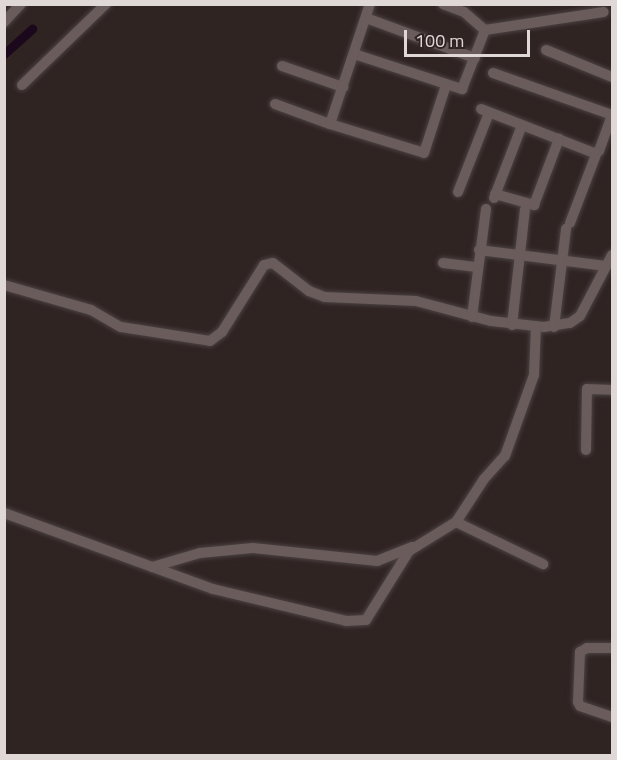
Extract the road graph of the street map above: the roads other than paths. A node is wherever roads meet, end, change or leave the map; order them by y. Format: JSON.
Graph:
{"nodes":[{"id":1,"x":21,"y":4,"type":"edge"},
{"id":2,"x":106,"y":4,"type":"edge"},
{"id":3,"x":370,"y":4,"type":"edge"},
{"id":4,"x":443,"y":4,"type":"edge"},
{"id":5,"x":464,"y":8,"type":"edge"},
{"id":6,"x":604,"y":12,"type":"dead end"},
{"id":7,"x":366,"y":18,"type":"junction"},
{"id":8,"x":4,"y":22,"type":"edge"},
{"id":9,"x":485,"y":30,"type":"junction"},
{"id":10,"x":546,"y":50,"type":"dead end"},
{"id":11,"x":354,"y":54,"type":"junction"},
{"id":12,"x":475,"y":58,"type":"junction"},
{"id":13,"x":282,"y":66,"type":"dead end"},
{"id":14,"x":493,"y":73,"type":"dead end"},
{"id":15,"x":612,"y":77,"type":"edge"},
{"id":16,"x":22,"y":85,"type":"dead end"},
{"id":17,"x":446,"y":85,"type":"junction"},
{"id":18,"x":343,"y":87,"type":"junction"},
{"id":19,"x":274,"y":104,"type":"dead end"},
{"id":20,"x":612,"y":115,"type":"edge"},
{"id":21,"x":330,"y":124,"type":"junction"},
{"id":22,"x":522,"y":125,"type":"junction"},
{"id":23,"x":559,"y":139,"type":"junction"},
{"id":24,"x":597,"y":152,"type":"junction"},
{"id":25,"x":458,"y":192,"type":"dead end"},
{"id":26,"x":486,"y":209,"type":"dead end"},
{"id":27,"x":525,"y":210,"type":"dead end"},
{"id":28,"x":479,"y":250,"type":"junction"},
{"id":29,"x":521,"y":255,"type":"junction"},
{"id":30,"x":612,"y":255,"type":"edge"},
{"id":31,"x":562,"y":259,"type":"junction"},
{"id":32,"x":443,"y":263,"type":"dead end"},
{"id":33,"x":606,"y":266,"type":"junction"},
{"id":34,"x":477,"y":267,"type":"junction"},
{"id":35,"x":4,"y":285,"type":"edge"},
{"id":36,"x":472,"y":317,"type":"junction"},
{"id":37,"x":512,"y":325,"type":"junction"},
{"id":38,"x":536,"y":326,"type":"junction"},
{"id":39,"x":554,"y":327,"type":"junction"},
{"id":40,"x":612,"y":390,"type":"edge"},
{"id":41,"x":586,"y":450,"type":"dead end"},
{"id":42,"x":4,"y":513,"type":"edge"},
{"id":43,"x":456,"y":522,"type":"junction"},
{"id":44,"x":415,"y":546,"type":"junction"},
{"id":45,"x":543,"y":564,"type":"dead end"},
{"id":46,"x":152,"y":567,"type":"junction"},
{"id":47,"x":612,"y":648,"type":"edge"},
{"id":48,"x":612,"y":717,"type":"edge"}],
"edges":[{"from":1,"to":8,"type":"street"},
{"from":2,"to":16,"type":"street"},
{"from":3,"to":7,"type":"street"},
{"from":4,"to":5,"type":"street"},
{"from":5,"to":9,"type":"street"},
{"from":6,"to":9,"type":"street"},
{"from":7,"to":11,"type":"street"},
{"from":7,"to":12,"type":"street"},
{"from":9,"to":12,"type":"street"},
{"from":10,"to":15,"type":"street"},
{"from":11,"to":17,"type":"street"},
{"from":11,"to":18,"type":"street"},
{"from":12,"to":17,"type":"street"},
{"from":13,"to":18,"type":"street"},
{"from":14,"to":20,"type":"street"},
{"from":17,"to":21,"type":"street"},
{"from":18,"to":21,"type":"street"},
{"from":19,"to":21,"type":"street"},
{"from":20,"to":24,"type":"street"},
{"from":22,"to":23,"type":"street"},
{"from":22,"to":23,"type":"street"},
{"from":22,"to":25,"type":"street"},
{"from":23,"to":24,"type":"street"},
{"from":24,"to":31,"type":"street"},
{"from":26,"to":28,"type":"street"},
{"from":27,"to":29,"type":"street"},
{"from":28,"to":29,"type":"street"},
{"from":28,"to":34,"type":"street"},
{"from":29,"to":31,"type":"street"},
{"from":29,"to":37,"type":"street"},
{"from":30,"to":33,"type":"street"},
{"from":31,"to":33,"type":"street"},
{"from":31,"to":39,"type":"street"},
{"from":32,"to":34,"type":"street"},
{"from":33,"to":39,"type":"street"},
{"from":34,"to":36,"type":"street"},
{"from":35,"to":36,"type":"street"},
{"from":36,"to":37,"type":"street"},
{"from":37,"to":38,"type":"street"},
{"from":38,"to":39,"type":"street"},
{"from":38,"to":43,"type":"street"},
{"from":40,"to":41,"type":"street"},
{"from":42,"to":46,"type":"street"},
{"from":43,"to":44,"type":"street"},
{"from":43,"to":45,"type":"street"},
{"from":44,"to":46,"type":"street"},
{"from":44,"to":46,"type":"street"},
{"from":47,"to":48,"type":"street"}]}
